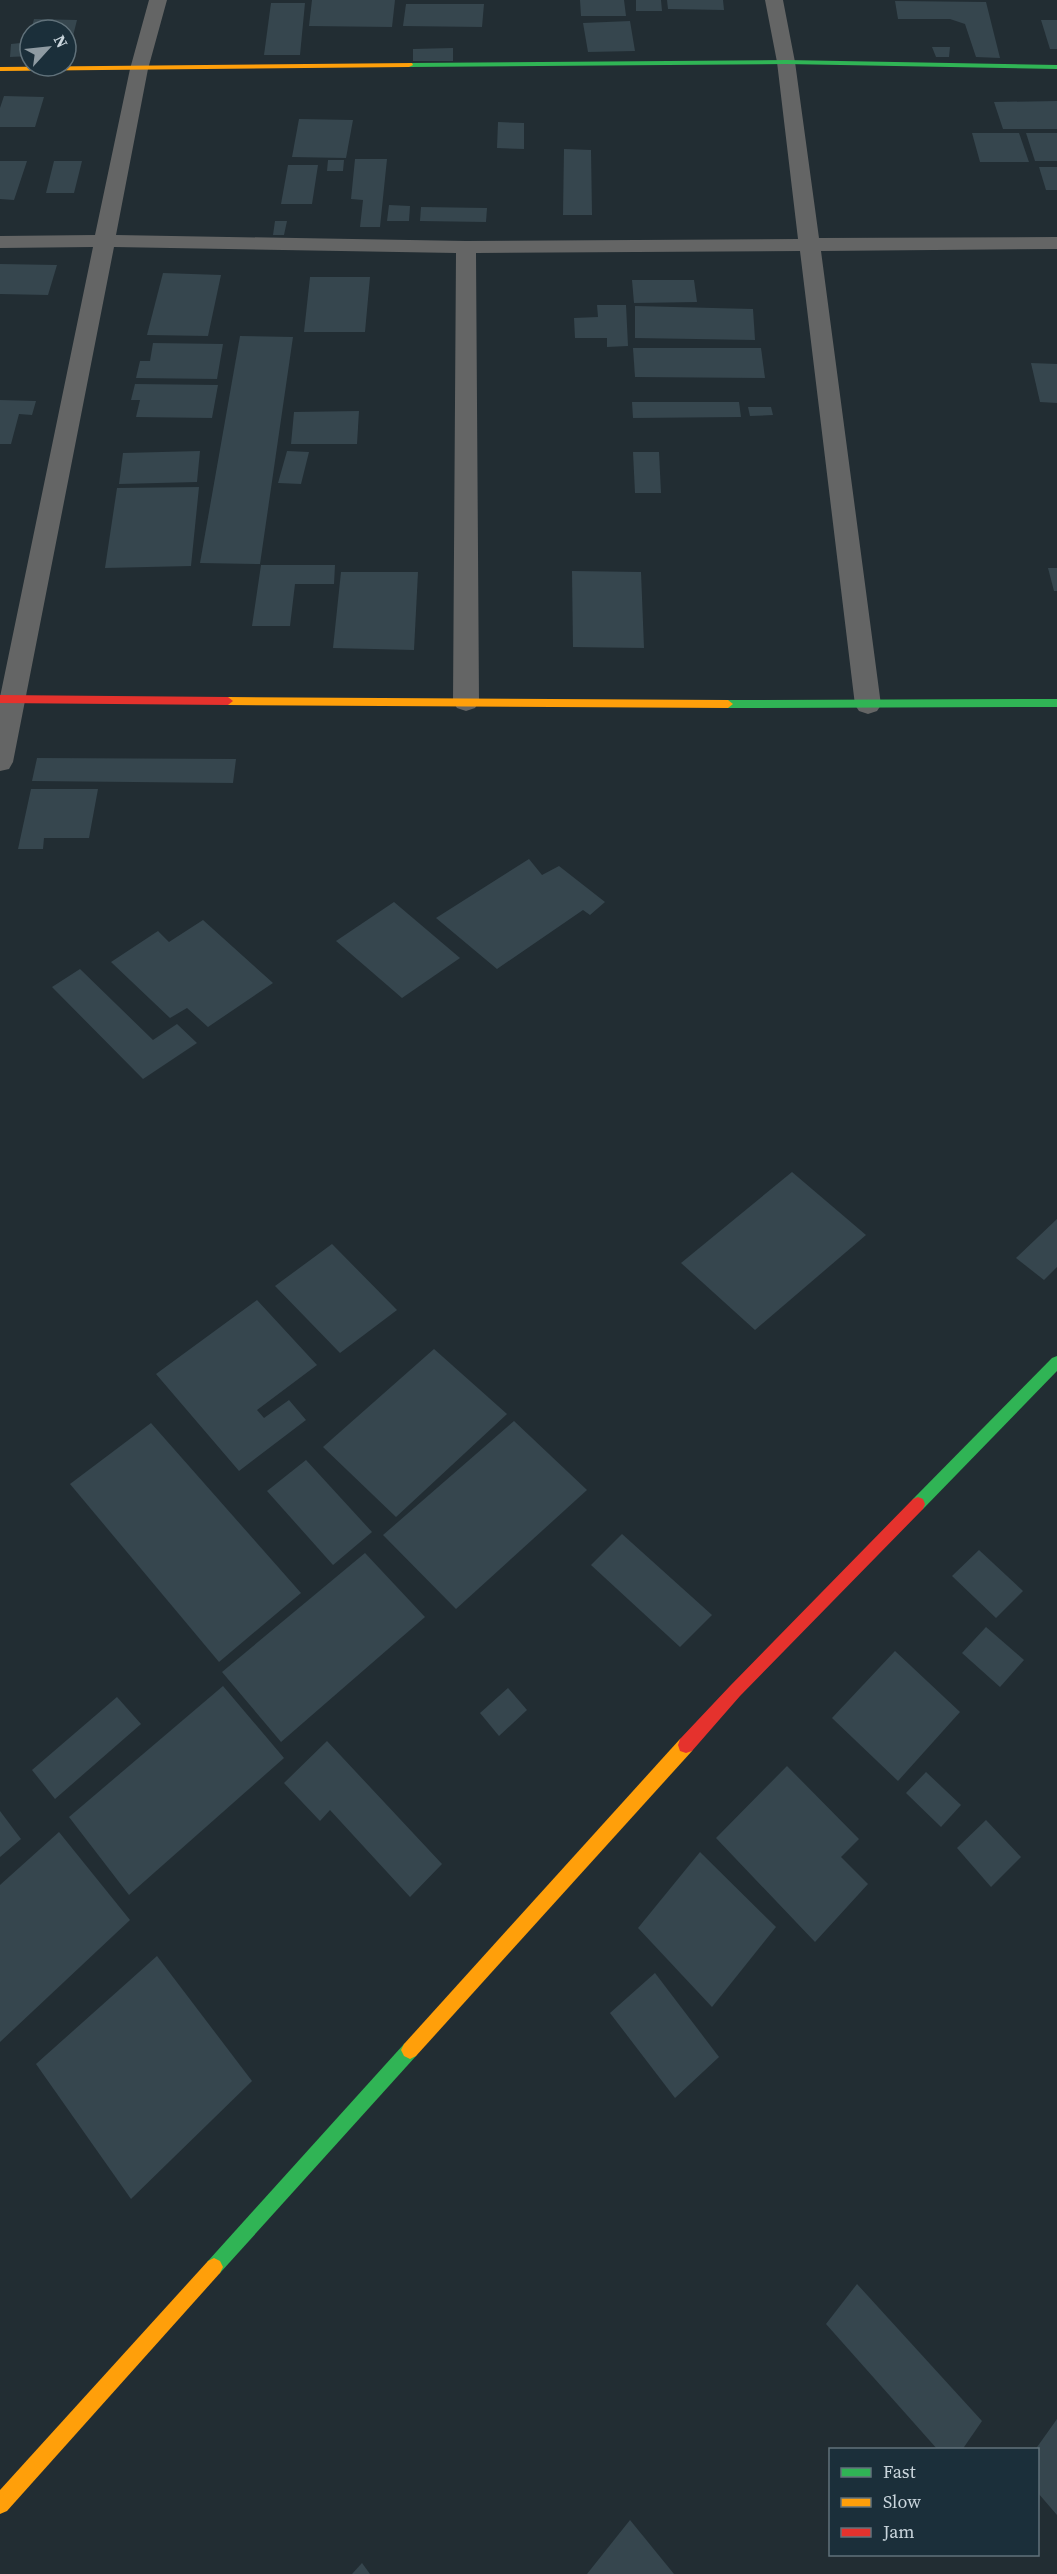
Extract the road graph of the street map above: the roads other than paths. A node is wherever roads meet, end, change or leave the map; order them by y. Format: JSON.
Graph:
{"nodes":[{"id":1,"x":158,"y":0,"type":"edge"},
{"id":2,"x":774,"y":0,"type":"edge"},
{"id":3,"x":786,"y":62,"type":"junction"},
{"id":4,"x":1057,"y":67,"type":"edge"},
{"id":5,"x":0,"y":69,"type":"edge"},
{"id":6,"x":139,"y":69,"type":"junction"},
{"id":7,"x":106,"y":241,"type":"junction"},
{"id":8,"x":0,"y":242,"type":"edge"},
{"id":9,"x":1057,"y":243,"type":"edge"},
{"id":10,"x":809,"y":244,"type":"junction"},
{"id":11,"x":466,"y":247,"type":"junction"},
{"id":12,"x":7,"y":699,"type":"edge"},
{"id":13,"x":466,"y":702,"type":"junction"},
{"id":14,"x":1057,"y":703,"type":"edge"},
{"id":15,"x":868,"y":705,"type":"junction"},
{"id":16,"x":0,"y":762,"type":"edge"},
{"id":17,"x":1057,"y":1362,"type":"edge"},
{"id":18,"x":0,"y":2504,"type":"edge"}],
"edges":[{"from":1,"to":6,"type":"street"},
{"from":2,"to":3,"type":"street"},
{"from":3,"to":4,"type":"street"},
{"from":3,"to":6,"type":"street"},
{"from":3,"to":10,"type":"street"},
{"from":5,"to":6,"type":"street"},
{"from":6,"to":7,"type":"street"},
{"from":7,"to":8,"type":"street"},
{"from":7,"to":11,"type":"street"},
{"from":7,"to":12,"type":"street"},
{"from":9,"to":10,"type":"street"},
{"from":10,"to":11,"type":"street"},
{"from":10,"to":15,"type":"street"},
{"from":11,"to":13,"type":"street"},
{"from":12,"to":13,"type":"street"},
{"from":12,"to":16,"type":"street"},
{"from":13,"to":15,"type":"street"},
{"from":14,"to":15,"type":"street"},
{"from":17,"to":18,"type":"street"}]}
